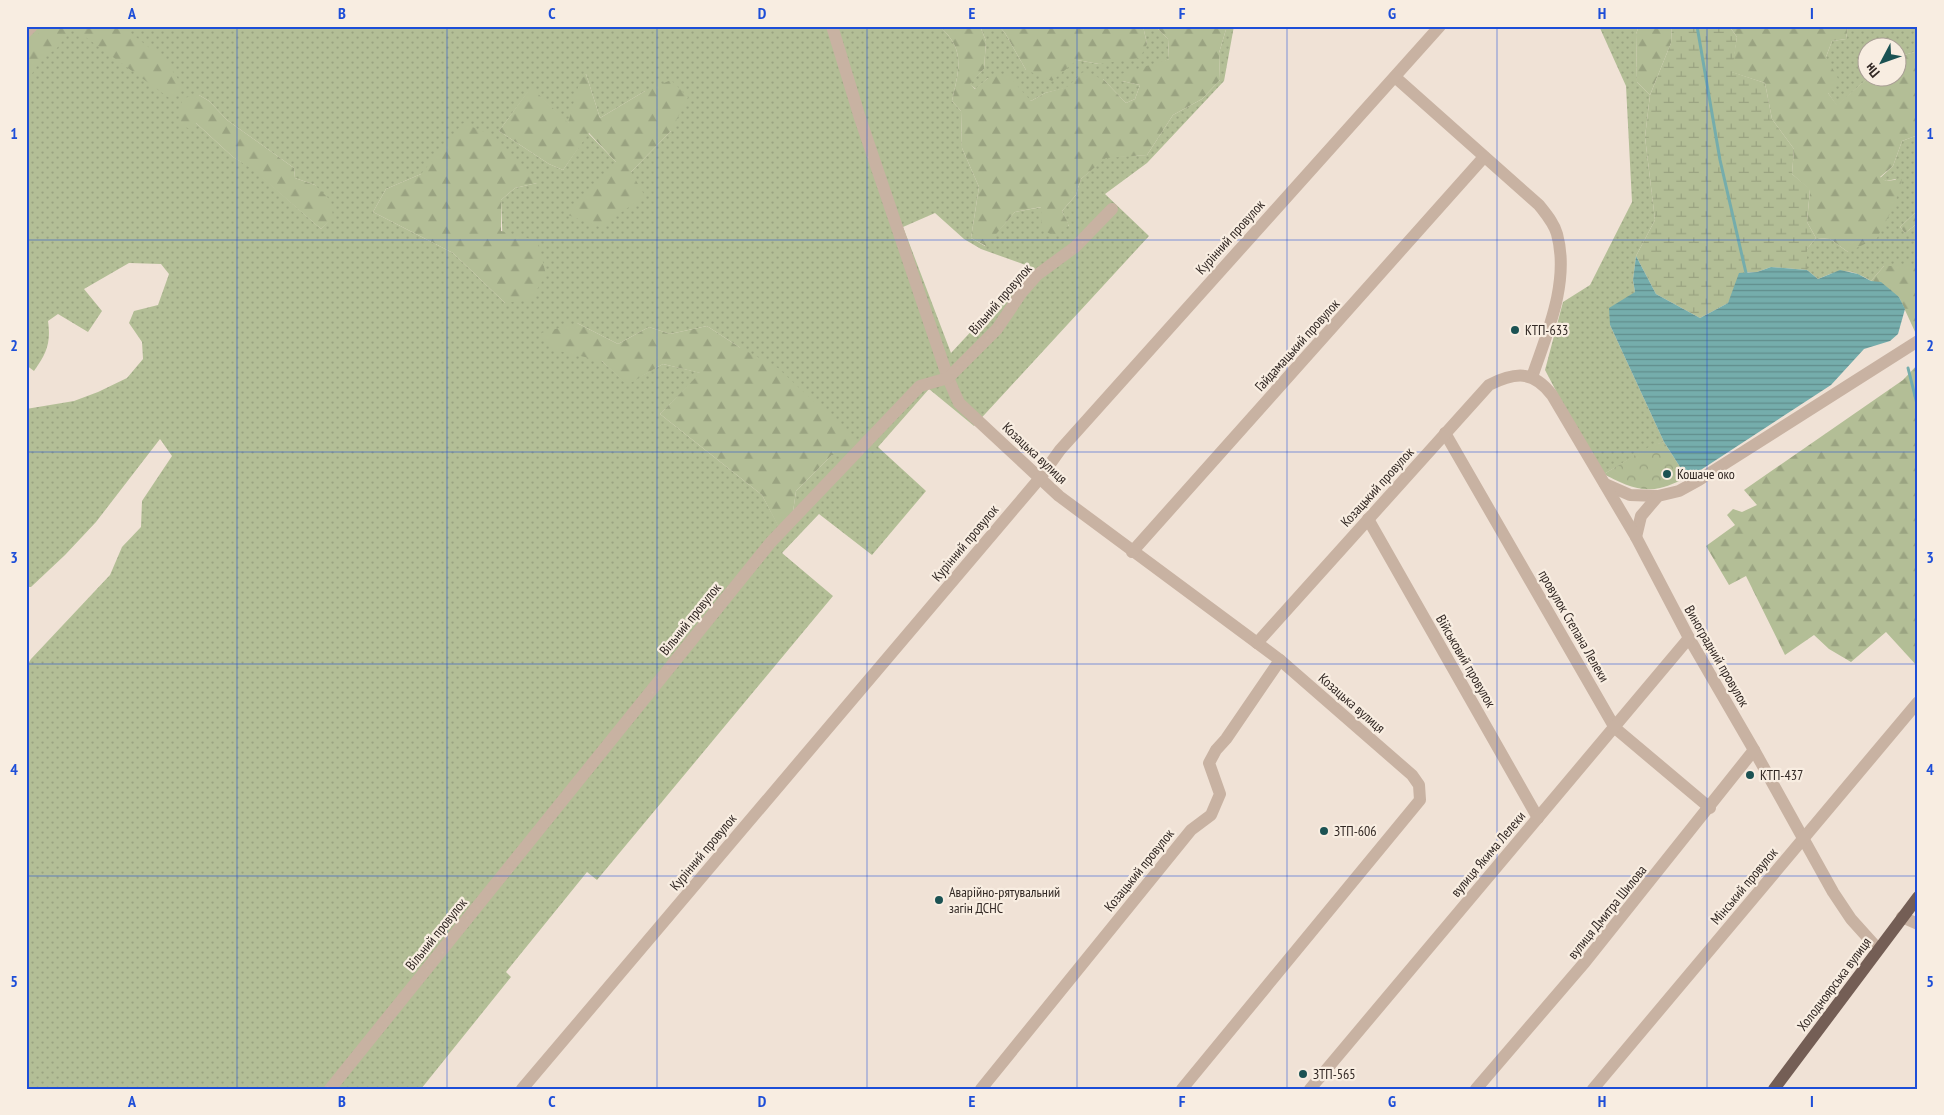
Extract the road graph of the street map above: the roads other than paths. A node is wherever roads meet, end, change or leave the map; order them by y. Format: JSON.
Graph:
{"nodes":[{"id":1,"x":32,"y":26,"type":"edge"},
{"id":2,"x":832,"y":26,"type":"edge"},
{"id":3,"x":1440,"y":26,"type":"edge"},
{"id":4,"x":26,"y":32,"type":"edge"},
{"id":5,"x":1395,"y":77,"type":"junction"},
{"id":6,"x":1484,"y":158,"type":"junction"},
{"id":7,"x":1112,"y":209,"type":"dead end"},
{"id":8,"x":1918,"y":341,"type":"edge"},
{"id":9,"x":1532,"y":377,"type":"junction"},
{"id":10,"x":948,"y":378,"type":"junction"},
{"id":11,"x":1445,"y":433,"type":"junction"},
{"id":12,"x":1040,"y":478,"type":"junction"},
{"id":13,"x":1604,"y":484,"type":"junction"},
{"id":14,"x":1658,"y":496,"type":"junction"},
{"id":15,"x":1368,"y":519,"type":"junction"},
{"id":16,"x":1636,"y":538,"type":"junction"},
{"id":17,"x":1132,"y":552,"type":"junction"},
{"id":18,"x":1689,"y":638,"type":"junction"},
{"id":19,"x":1257,"y":643,"type":"junction"},
{"id":20,"x":1280,"y":660,"type":"junction"},
{"id":21,"x":1918,"y":702,"type":"edge"},
{"id":22,"x":1615,"y":728,"type":"junction"},
{"id":23,"x":1754,"y":750,"type":"junction"},
{"id":24,"x":1710,"y":808,"type":"junction"},
{"id":25,"x":1538,"y":818,"type":"junction"},
{"id":26,"x":1803,"y":839,"type":"junction"},
{"id":27,"x":1918,"y":897,"type":"edge"},
{"id":28,"x":1902,"y":917,"type":"junction"},
{"id":29,"x":1918,"y":924,"type":"edge"},
{"id":30,"x":1878,"y":950,"type":"junction"},
{"id":31,"x":330,"y":1089,"type":"edge"},
{"id":32,"x":522,"y":1089,"type":"edge"},
{"id":33,"x":981,"y":1089,"type":"edge"},
{"id":34,"x":1182,"y":1089,"type":"edge"},
{"id":35,"x":1310,"y":1089,"type":"edge"},
{"id":36,"x":1476,"y":1089,"type":"edge"},
{"id":37,"x":1593,"y":1089,"type":"edge"},
{"id":38,"x":1774,"y":1089,"type":"edge"}],
"edges":[{"from":1,"to":4,"type":"street"},
{"from":2,"to":10,"type":"street"},
{"from":3,"to":5,"type":"street","name":"Курінний провулок"},
{"from":5,"to":6,"type":"street"},
{"from":5,"to":12,"type":"street","name":"Курінний провулок"},
{"from":6,"to":9,"type":"street"},
{"from":6,"to":17,"type":"street","name":"Гайдамацький провулок"},
{"from":7,"to":10,"type":"street","name":"Вільний провулок"},
{"from":8,"to":14,"type":"street"},
{"from":9,"to":11,"type":"street","name":"Козацький провулок"},
{"from":9,"to":13,"type":"street","name":"Виноградний провулок"},
{"from":10,"to":12,"type":"street","name":"Козацька вулиця"},
{"from":10,"to":31,"type":"street","name":"Вільний провулок"},
{"from":11,"to":15,"type":"street","name":"Козацький провулок"},
{"from":11,"to":22,"type":"street","name":"провулок Степана Лелеки"},
{"from":12,"to":17,"type":"street","name":"Козацька вулиця"},
{"from":12,"to":32,"type":"street","name":"Курінний провулок"},
{"from":13,"to":14,"type":"street"},
{"from":13,"to":16,"type":"street","name":"Виноградний провулок"},
{"from":14,"to":16,"type":"street"},
{"from":15,"to":19,"type":"street","name":"Козацький провулок"},
{"from":15,"to":25,"type":"street","name":"Військовий провулок"},
{"from":16,"to":18,"type":"street","name":"Виноградний провулок"},
{"from":17,"to":19,"type":"street","name":"Козацька вулиця"},
{"from":18,"to":22,"type":"street","name":"вулиця Якима Лелеки"},
{"from":18,"to":23,"type":"street","name":"Виноградний провулок"},
{"from":19,"to":20,"type":"street","name":"Козацька вулиця"},
{"from":20,"to":33,"type":"street","name":"Козацький провулок"},
{"from":20,"to":34,"type":"street","name":"Козацька вулиця"},
{"from":21,"to":26,"type":"street","name":"Мінський провулок"},
{"from":22,"to":24,"type":"street","name":"провулок Степана Лелеки"},
{"from":22,"to":25,"type":"street","name":"вулиця Якима Лелеки"},
{"from":23,"to":24,"type":"street","name":"вулиця Дмитра Шилова"},
{"from":23,"to":26,"type":"street","name":"Виноградний провулок"},
{"from":24,"to":36,"type":"street","name":"вулиця Дмитра Шилова"},
{"from":25,"to":35,"type":"street","name":"вулиця Якима Лелеки"},
{"from":26,"to":30,"type":"street","name":"Виноградний провулок"},
{"from":26,"to":37,"type":"street","name":"Мінський провулок"},
{"from":27,"to":28,"type":"main road","name":"Холодноярська вулиця"},
{"from":28,"to":29,"type":"street"},
{"from":28,"to":30,"type":"main road","name":"Холодноярська вулиця"},
{"from":30,"to":38,"type":"main road","name":"Холодноярська вулиця"}]}
